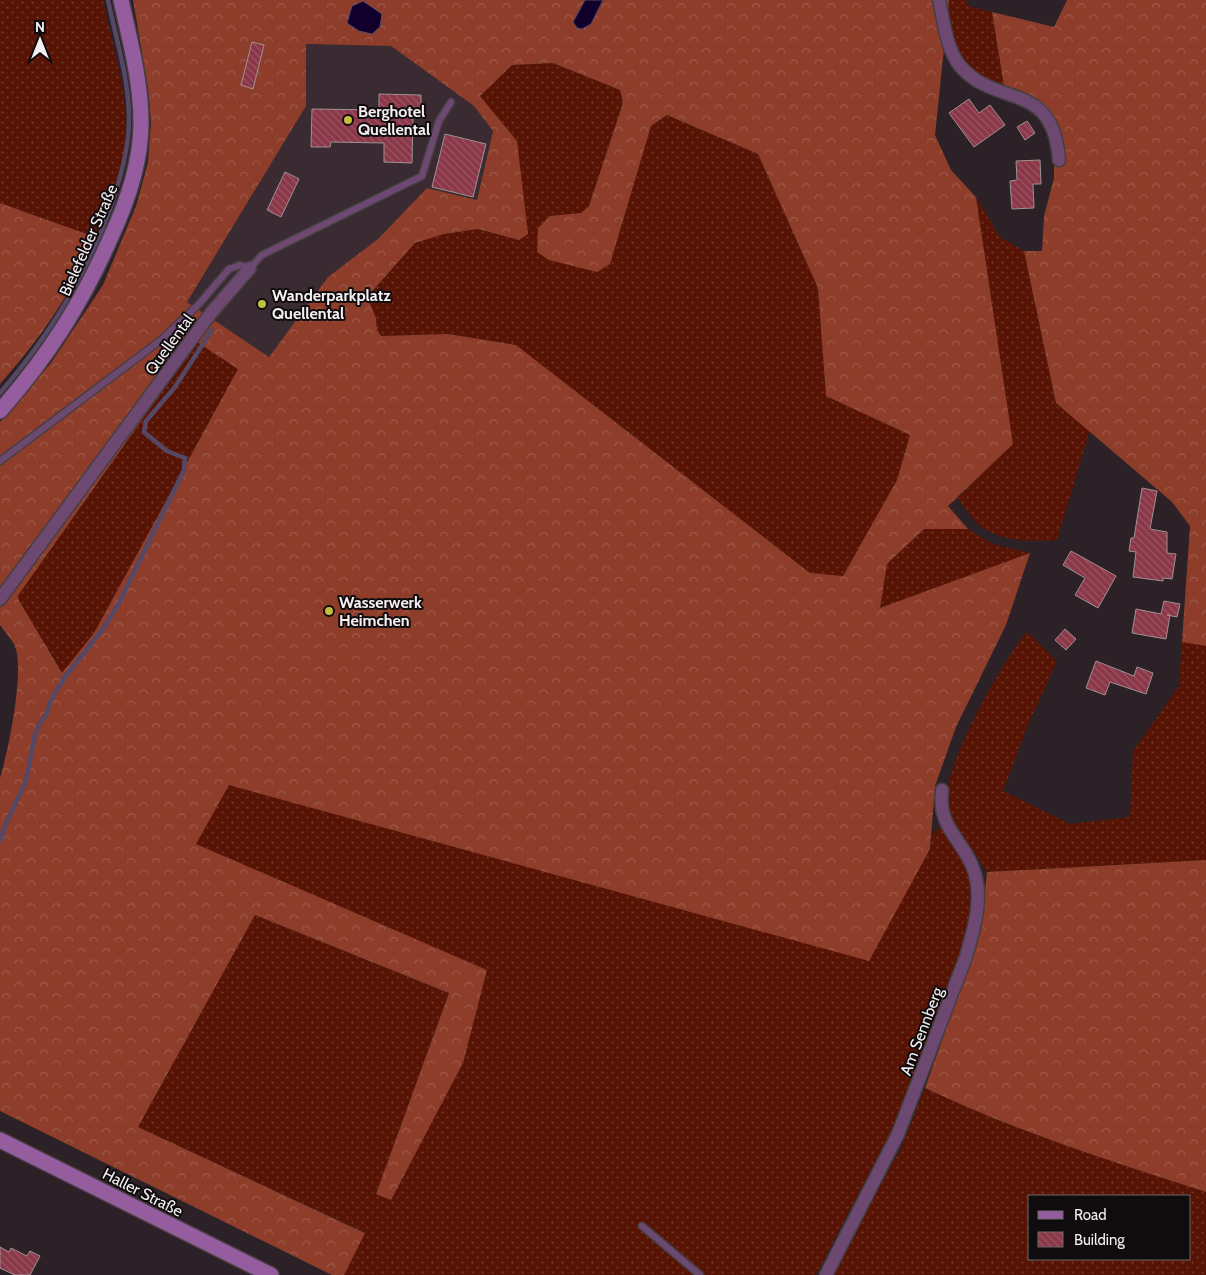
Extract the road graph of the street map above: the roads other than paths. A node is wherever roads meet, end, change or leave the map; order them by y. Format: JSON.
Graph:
{"nodes":[{"id":1,"x":121,"y":0,"type":"edge"},
{"id":2,"x":940,"y":0,"type":"edge"},
{"id":3,"x":451,"y":102,"type":"dead end"},
{"id":4,"x":1059,"y":160,"type":"dead end"},
{"id":5,"x":250,"y":268,"type":"junction"},
{"id":6,"x":0,"y":411,"type":"edge"},
{"id":7,"x":0,"y":461,"type":"edge"},
{"id":8,"x":0,"y":599,"type":"edge"},
{"id":9,"x":942,"y":790,"type":"dead end"},
{"id":10,"x":0,"y":1140,"type":"edge"},
{"id":11,"x":642,"y":1226,"type":"dead end"},
{"id":12,"x":270,"y":1275,"type":"edge"},
{"id":13,"x":700,"y":1275,"type":"edge"},
{"id":14,"x":826,"y":1275,"type":"edge"}],
"edges":[{"from":1,"to":6,"type":"main road","name":"Bielefelder Straße"},
{"from":2,"to":4,"type":"street"},
{"from":3,"to":5,"type":"lane","name":"Quellental"},
{"from":5,"to":7,"type":"lane"},
{"from":5,"to":8,"type":"street","name":"Quellental"},
{"from":9,"to":14,"type":"street","name":"Am Sennberg"},
{"from":10,"to":12,"type":"main road","name":"Haller Straße"},
{"from":11,"to":13,"type":"lane"}]}
